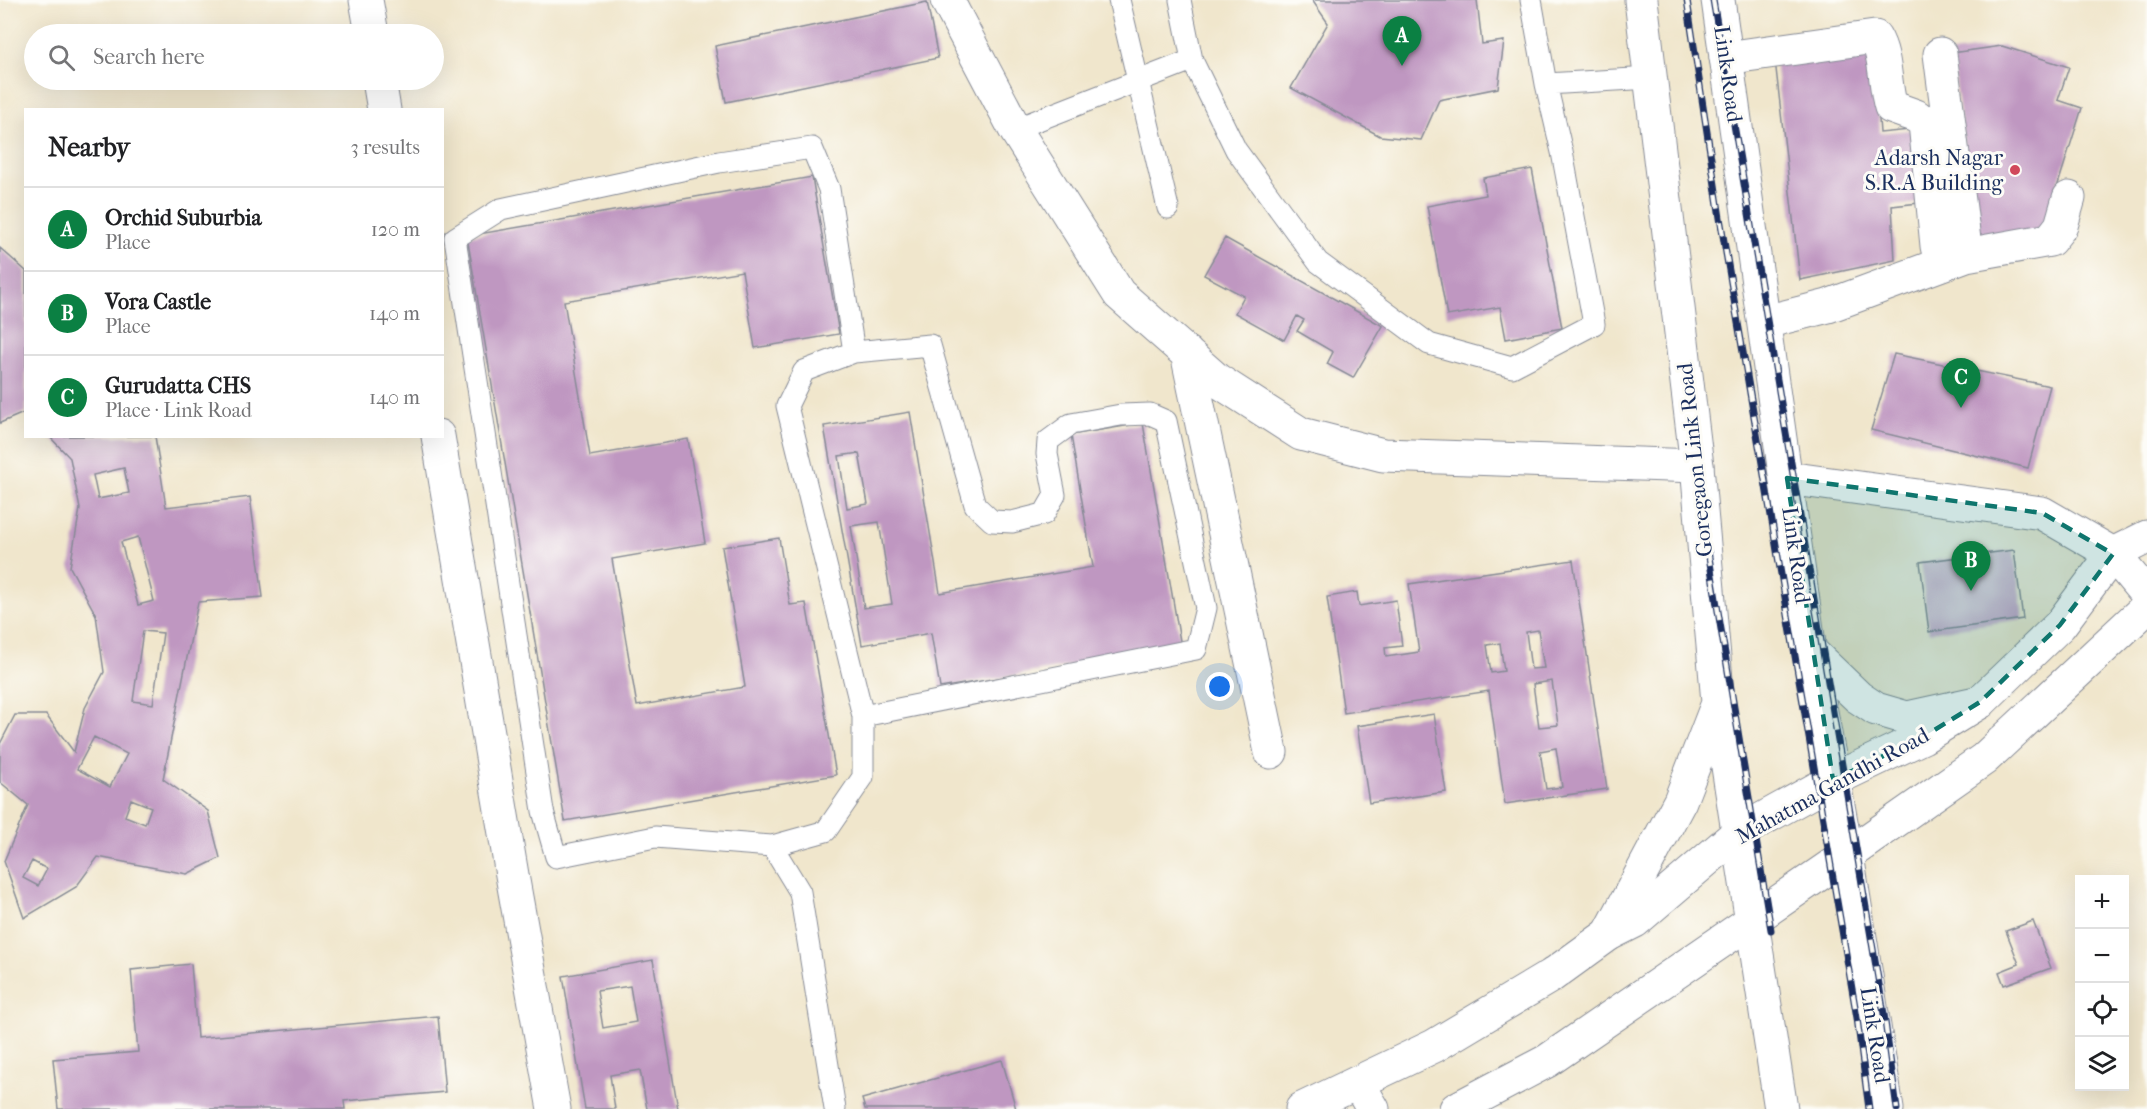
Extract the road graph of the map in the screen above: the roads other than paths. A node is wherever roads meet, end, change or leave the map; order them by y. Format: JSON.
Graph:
{"nodes":[{"id":1,"x":366,"y":0,"type":"edge"},
{"id":2,"x":947,"y":0,"type":"edge"},
{"id":3,"x":1119,"y":0,"type":"edge"},
{"id":4,"x":1180,"y":0,"type":"edge"},
{"id":5,"x":1532,"y":0,"type":"edge"},
{"id":6,"x":1641,"y":0,"type":"edge"},
{"id":7,"x":1718,"y":0,"type":"edge"},
{"id":8,"x":370,"y":24,"type":"edge"},
{"id":9,"x":1940,"y":54,"type":"dead end"},
{"id":10,"x":1726,"y":58,"type":"junction"},
{"id":11,"x":1192,"y":60,"type":"junction"},
{"id":12,"x":1651,"y":78,"type":"junction"},
{"id":13,"x":1138,"y":80,"type":"junction"},
{"id":14,"x":1546,"y":84,"type":"junction"},
{"id":15,"x":381,"y":90,"type":"edge"},
{"id":16,"x":384,"y":108,"type":"edge"},
{"id":17,"x":1015,"y":129,"type":"junction"},
{"id":18,"x":2068,"y":198,"type":"dead end"},
{"id":19,"x":1168,"y":208,"type":"dead end"},
{"id":20,"x":1948,"y":255,"type":"junction"},
{"id":21,"x":1764,"y":315,"type":"junction"},
{"id":22,"x":854,"y":352,"type":"junction"},
{"id":23,"x":1187,"y":353,"type":"junction"},
{"id":24,"x":438,"y":438,"type":"edge"},
{"id":25,"x":1697,"y":466,"type":"junction"},
{"id":26,"x":1787,"y":478,"type":"junction"},
{"id":27,"x":2147,"y":537,"type":"edge"},
{"id":28,"x":2113,"y":554,"type":"junction"},
{"id":29,"x":2147,"y":595,"type":"edge"},
{"id":30,"x":2147,"y":607,"type":"edge"},
{"id":31,"x":1810,"y":651,"type":"junction"},
{"id":32,"x":1718,"y":702,"type":"junction"},
{"id":33,"x":1980,"y":702,"type":"junction"},
{"id":34,"x":863,"y":716,"type":"junction"},
{"id":35,"x":1271,"y":752,"type":"dead end"},
{"id":36,"x":1833,"y":780,"type":"junction"},
{"id":37,"x":1739,"y":832,"type":"junction"},
{"id":38,"x":771,"y":846,"type":"junction"},
{"id":39,"x":1847,"y":855,"type":"junction"},
{"id":40,"x":1753,"y":918,"type":"junction"},
{"id":41,"x":1610,"y":934,"type":"junction"},
{"id":42,"x":1365,"y":1096,"type":"edge"},
{"id":43,"x":554,"y":1109,"type":"edge"},
{"id":44,"x":835,"y":1109,"type":"edge"},
{"id":45,"x":1302,"y":1109,"type":"edge"},
{"id":46,"x":1456,"y":1109,"type":"edge"},
{"id":47,"x":1781,"y":1109,"type":"edge"},
{"id":48,"x":1887,"y":1109,"type":"edge"}],
"edges":[{"from":1,"to":8,"type":"main road"},
{"from":2,"to":17,"type":"main road"},
{"from":3,"to":13,"type":"lane"},
{"from":4,"to":11,"type":"lane"},
{"from":5,"to":14,"type":"lane"},
{"from":6,"to":12,"type":"main road","name":"Goregaon Link Road"},
{"from":7,"to":10,"type":"main road","name":"Link Road"},
{"from":9,"to":20,"type":"main road"},
{"from":10,"to":20,"type":"main road"},
{"from":10,"to":21,"type":"main road","name":"Link Road"},
{"from":11,"to":13,"type":"lane"},
{"from":11,"to":14,"type":"lane"},
{"from":12,"to":14,"type":"lane"},
{"from":12,"to":25,"type":"main road","name":"Goregaon Link Road"},
{"from":13,"to":17,"type":"lane"},
{"from":13,"to":19,"type":"lane"},
{"from":15,"to":16,"type":"main road"},
{"from":17,"to":23,"type":"main road"},
{"from":18,"to":20,"type":"main road"},
{"from":20,"to":21,"type":"main road"},
{"from":21,"to":26,"type":"main road","name":"Link Road"},
{"from":22,"to":34,"type":"lane"},
{"from":22,"to":34,"type":"lane"},
{"from":22,"to":38,"type":"lane"},
{"from":23,"to":25,"type":"main road"},
{"from":23,"to":35,"type":"main road"},
{"from":24,"to":43,"type":"main road"},
{"from":25,"to":32,"type":"main road","name":"Goregaon Link Road"},
{"from":26,"to":28,"type":"main road"},
{"from":26,"to":31,"type":"main road","name":"Link Road"},
{"from":27,"to":28,"type":"main road","name":"Mahatma Gandhi Road"},
{"from":28,"to":29,"type":"main road"},
{"from":28,"to":33,"type":"main road","name":"Mahatma Gandhi Road"},
{"from":30,"to":39,"type":"main road"},
{"from":31,"to":33,"type":"main road"},
{"from":31,"to":36,"type":"main road","name":"Link Road"},
{"from":32,"to":37,"type":"main road","name":"Goregaon Link Road"},
{"from":32,"to":41,"type":"main road"},
{"from":33,"to":36,"type":"main road","name":"Mahatma Gandhi Road"},
{"from":34,"to":38,"type":"lane"},
{"from":36,"to":37,"type":"main road","name":"Mahatma Gandhi Road"},
{"from":36,"to":39,"type":"main road","name":"Link Road"},
{"from":37,"to":40,"type":"main road","name":"Goregaon Link Road"},
{"from":37,"to":41,"type":"main road","name":"Mahatma Gandhi Road"},
{"from":38,"to":44,"type":"lane"},
{"from":39,"to":40,"type":"main road"},
{"from":39,"to":48,"type":"main road","name":"Link Road"},
{"from":40,"to":46,"type":"main road"},
{"from":40,"to":47,"type":"main road"},
{"from":41,"to":42,"type":"main road","name":"Mahatma Gandhi Road"},
{"from":42,"to":45,"type":"main road","name":"Mahatma Gandhi Road"}]}
